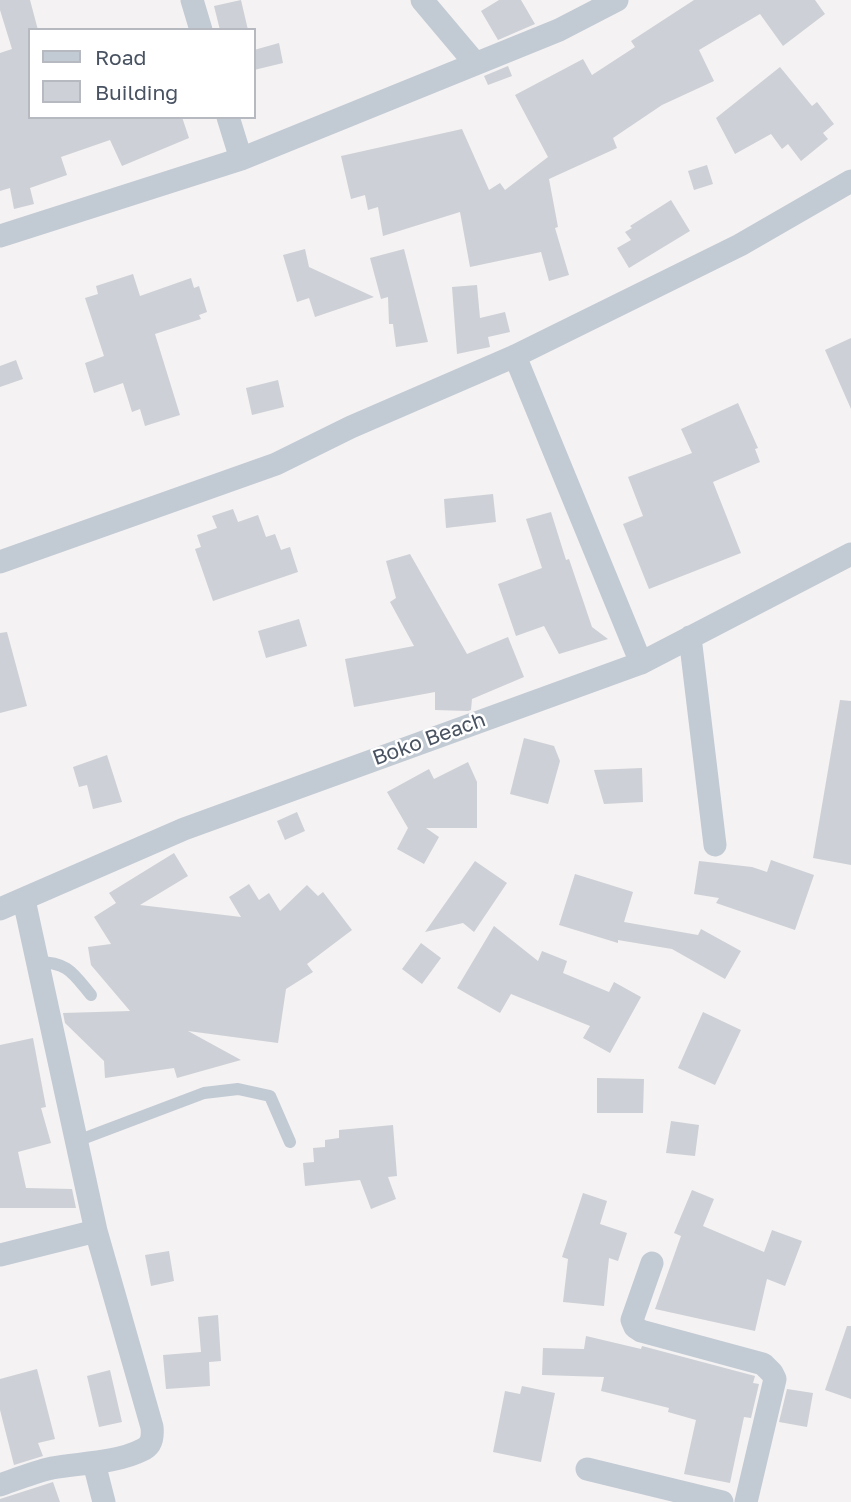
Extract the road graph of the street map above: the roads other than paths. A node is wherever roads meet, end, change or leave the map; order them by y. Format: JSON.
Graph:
{"nodes":[{"id":1,"x":192,"y":0,"type":"edge"},
{"id":2,"x":422,"y":0,"type":"edge"},
{"id":3,"x":617,"y":0,"type":"edge"},
{"id":4,"x":200,"y":28,"type":"edge"},
{"id":5,"x":475,"y":63,"type":"junction"},
{"id":6,"x":229,"y":119,"type":"edge"},
{"id":7,"x":241,"y":159,"type":"junction"},
{"id":8,"x":851,"y":181,"type":"edge"},
{"id":9,"x":0,"y":236,"type":"edge"},
{"id":10,"x":515,"y":356,"type":"junction"},
{"id":11,"x":851,"y":554,"type":"edge"},
{"id":12,"x":0,"y":562,"type":"edge"},
{"id":13,"x":690,"y":638,"type":"junction"},
{"id":14,"x":641,"y":663,"type":"junction"},
{"id":15,"x":715,"y":845,"type":"dead end"},
{"id":16,"x":24,"y":900,"type":"junction"},
{"id":17,"x":0,"y":909,"type":"edge"},
{"id":18,"x":37,"y":962,"type":"junction"},
{"id":19,"x":91,"y":995,"type":"dead end"},
{"id":20,"x":77,"y":1142,"type":"junction"},
{"id":21,"x":290,"y":1142,"type":"dead end"},
{"id":22,"x":96,"y":1231,"type":"junction"},
{"id":23,"x":0,"y":1255,"type":"edge"},
{"id":24,"x":652,"y":1263,"type":"dead end"},
{"id":25,"x":94,"y":1463,"type":"junction"},
{"id":26,"x":587,"y":1469,"type":"dead end"},
{"id":27,"x":0,"y":1485,"type":"edge"},
{"id":28,"x":104,"y":1502,"type":"edge"},
{"id":29,"x":722,"y":1502,"type":"edge"},
{"id":30,"x":746,"y":1502,"type":"edge"}],
"edges":[{"from":1,"to":4,"type":"street"},
{"from":2,"to":5,"type":"street"},
{"from":3,"to":5,"type":"street"},
{"from":5,"to":7,"type":"street"},
{"from":6,"to":7,"type":"street"},
{"from":7,"to":9,"type":"street"},
{"from":8,"to":10,"type":"street"},
{"from":10,"to":12,"type":"street"},
{"from":10,"to":14,"type":"street"},
{"from":11,"to":13,"type":"street","name":"Boko Beach"},
{"from":13,"to":14,"type":"street","name":"Boko Beach"},
{"from":13,"to":15,"type":"street"},
{"from":14,"to":16,"type":"street","name":"Boko Beach"},
{"from":16,"to":17,"type":"street","name":"Boko Beach"},
{"from":16,"to":18,"type":"street"},
{"from":18,"to":19,"type":"lane"},
{"from":18,"to":20,"type":"street"},
{"from":20,"to":21,"type":"lane"},
{"from":20,"to":22,"type":"street"},
{"from":22,"to":23,"type":"street"},
{"from":22,"to":25,"type":"street"},
{"from":24,"to":30,"type":"street"},
{"from":25,"to":27,"type":"street"},
{"from":25,"to":28,"type":"street"},
{"from":26,"to":29,"type":"street"}]}
